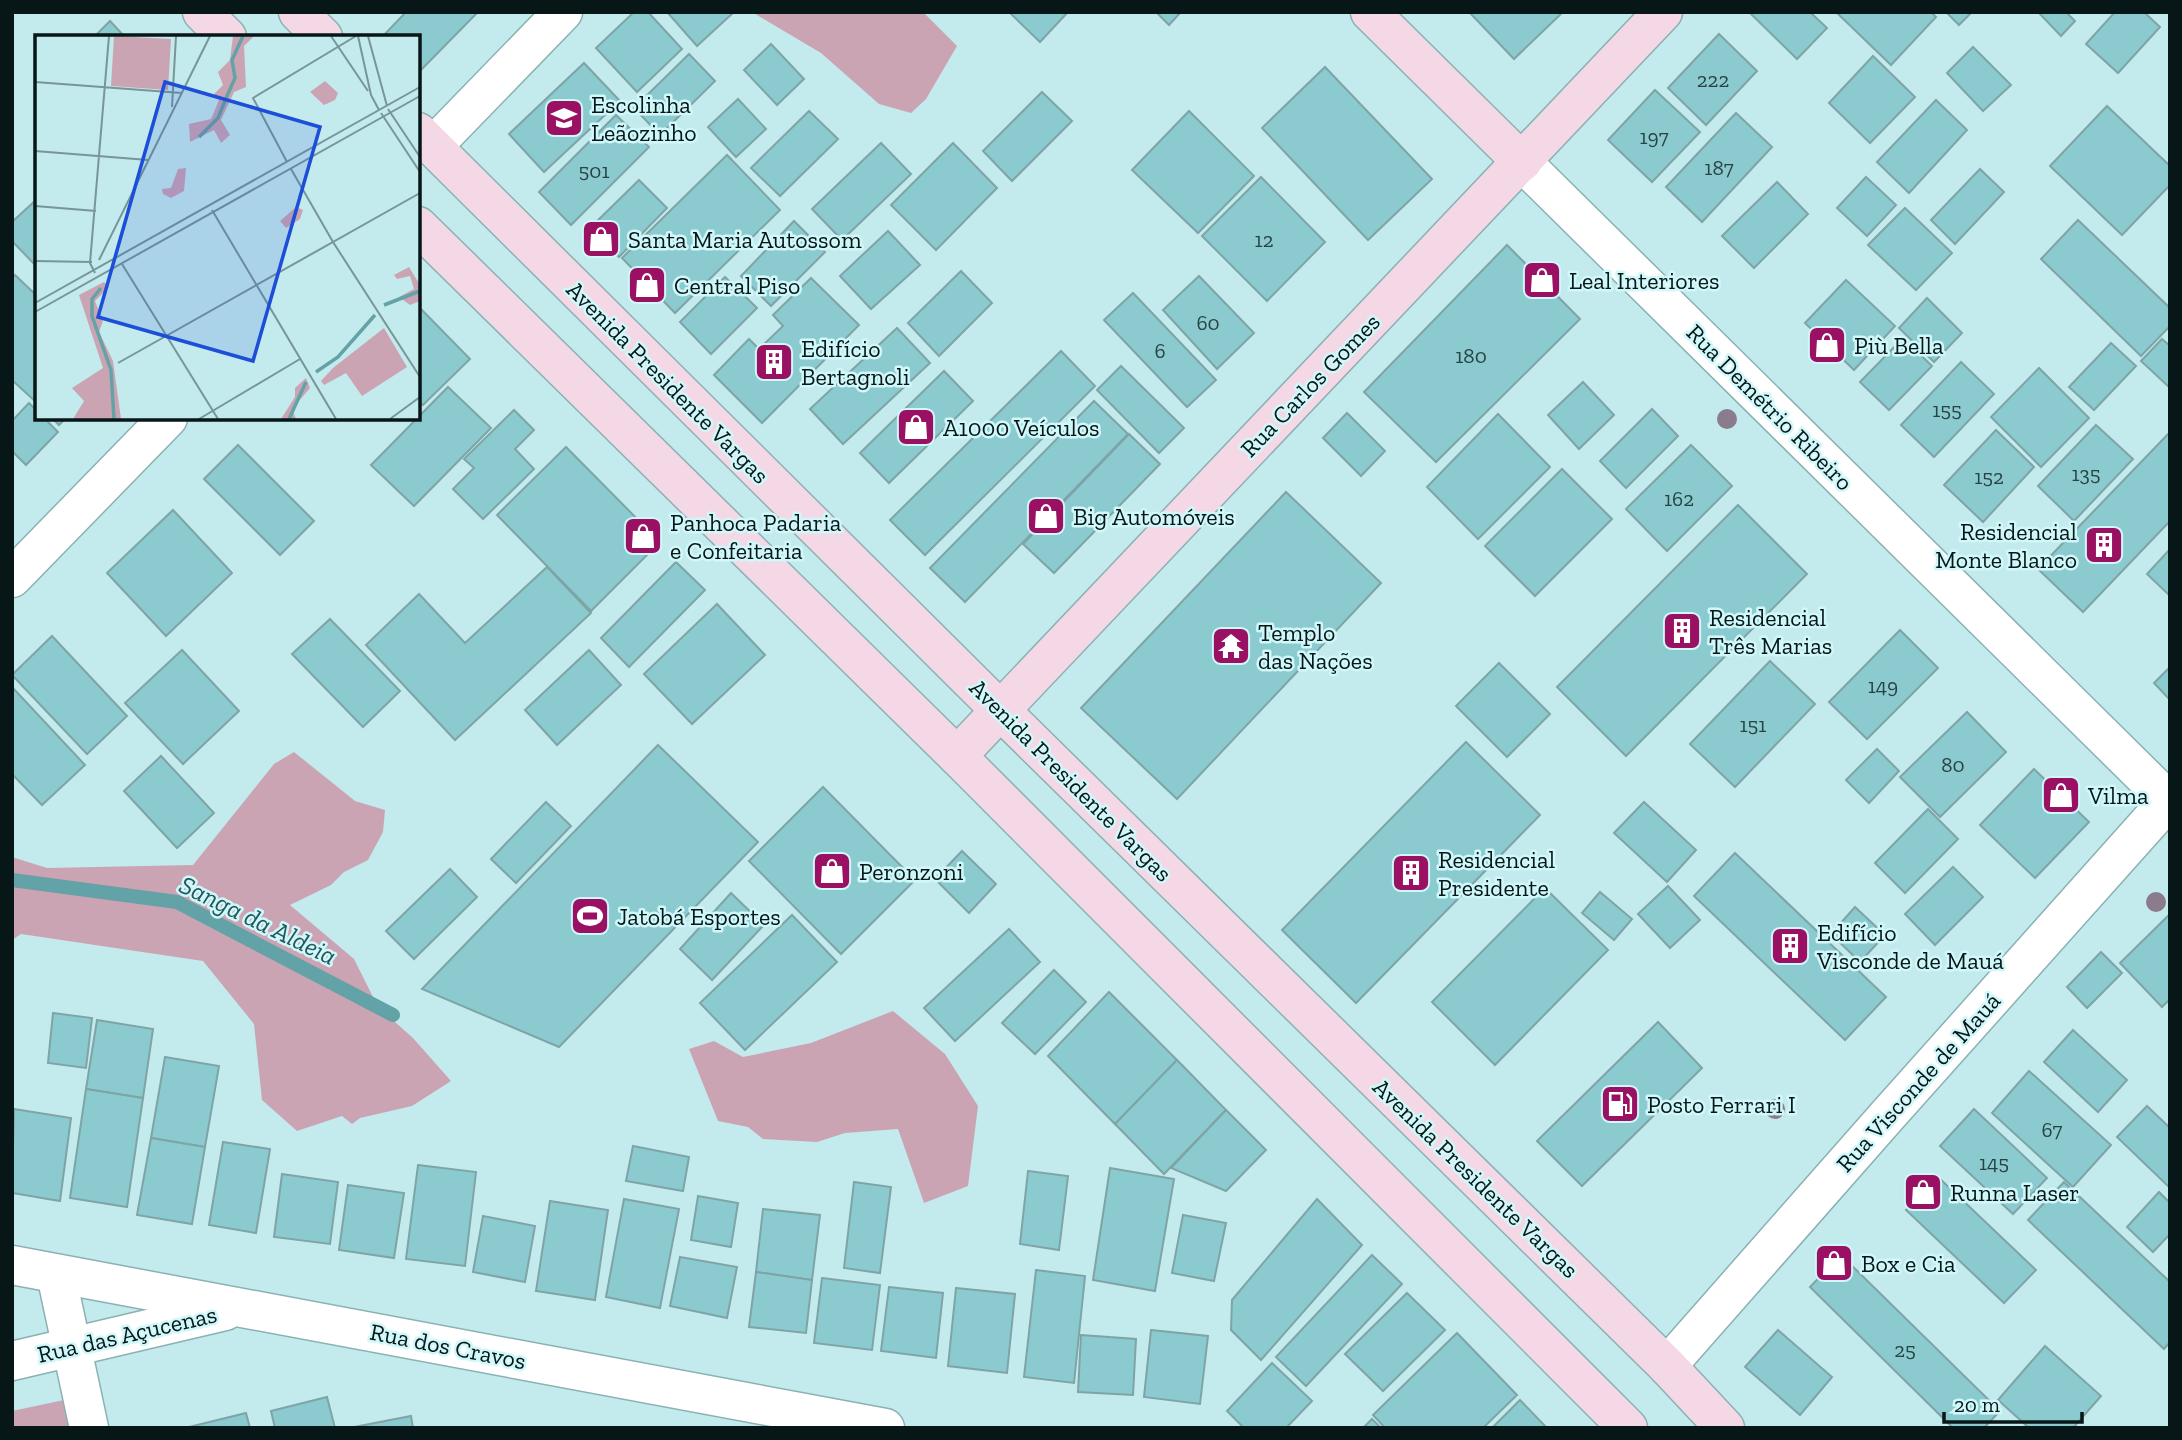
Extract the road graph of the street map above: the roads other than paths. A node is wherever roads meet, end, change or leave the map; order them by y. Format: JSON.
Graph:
{"nodes":[{"id":1,"x":202,"y":12,"type":"edge"},
{"id":2,"x":298,"y":12,"type":"edge"},
{"id":3,"x":563,"y":12,"type":"edge"},
{"id":4,"x":1370,"y":12,"type":"edge"},
{"id":5,"x":1663,"y":12,"type":"edge"},
{"id":6,"x":225,"y":35,"type":"edge"},
{"id":7,"x":321,"y":35,"type":"edge"},
{"id":8,"x":426,"y":139,"type":"edge"},
{"id":9,"x":1522,"y":162,"type":"junction"},
{"id":10,"x":420,"y":228,"type":"edge"},
{"id":11,"x":167,"y":420,"type":"edge"},
{"id":12,"x":12,"y":578,"type":"edge"},
{"id":13,"x":1001,"y":711,"type":"junction"},
{"id":14,"x":957,"y":756,"type":"junction"},
{"id":15,"x":2169,"y":801,"type":"edge"},
{"id":16,"x":12,"y":1265,"type":"edge"},
{"id":17,"x":56,"y":1274,"type":"junction"},
{"id":18,"x":241,"y":1308,"type":"junction"},
{"id":19,"x":72,"y":1347,"type":"junction"},
{"id":20,"x":12,"y":1361,"type":"edge"},
{"id":21,"x":1667,"y":1366,"type":"junction"},
{"id":22,"x":711,"y":1411,"type":"edge"},
{"id":23,"x":89,"y":1428,"type":"edge"},
{"id":24,"x":885,"y":1428,"type":"edge"},
{"id":25,"x":1628,"y":1428,"type":"edge"},
{"id":26,"x":1725,"y":1428,"type":"edge"}],
"edges":[{"from":1,"to":6,"type":"main road"},
{"from":2,"to":7,"type":"main road"},
{"from":3,"to":8,"type":"street"},
{"from":4,"to":9,"type":"main road","name":"Rua Demétrio Ribeiro"},
{"from":5,"to":9,"type":"main road","name":"Rua Carlos Gomes"},
{"from":8,"to":13,"type":"main road","name":"Avenida Presidente Vargas"},
{"from":9,"to":13,"type":"main road","name":"Rua Carlos Gomes"},
{"from":9,"to":15,"type":"street","name":"Rua Demétrio Ribeiro"},
{"from":10,"to":14,"type":"main road"},
{"from":11,"to":12,"type":"street"},
{"from":13,"to":14,"type":"main road","name":"Rua Carlos Gomes"},
{"from":13,"to":21,"type":"main road","name":"Avenida Presidente Vargas"},
{"from":14,"to":25,"type":"main road"},
{"from":15,"to":21,"type":"street","name":"Rua Visconde de Mauá"},
{"from":16,"to":17,"type":"street","name":"Rua dos Cravos"},
{"from":17,"to":18,"type":"street","name":"Rua dos Cravos"},
{"from":17,"to":19,"type":"street"},
{"from":18,"to":19,"type":"street","name":"Rua das Açucenas"},
{"from":18,"to":22,"type":"street","name":"Rua dos Cravos"},
{"from":19,"to":20,"type":"street","name":"Rua das Açucenas"},
{"from":19,"to":23,"type":"street"},
{"from":21,"to":26,"type":"main road","name":"Avenida Presidente Vargas"},
{"from":22,"to":24,"type":"street","name":"Rua dos Cravos"}]}
